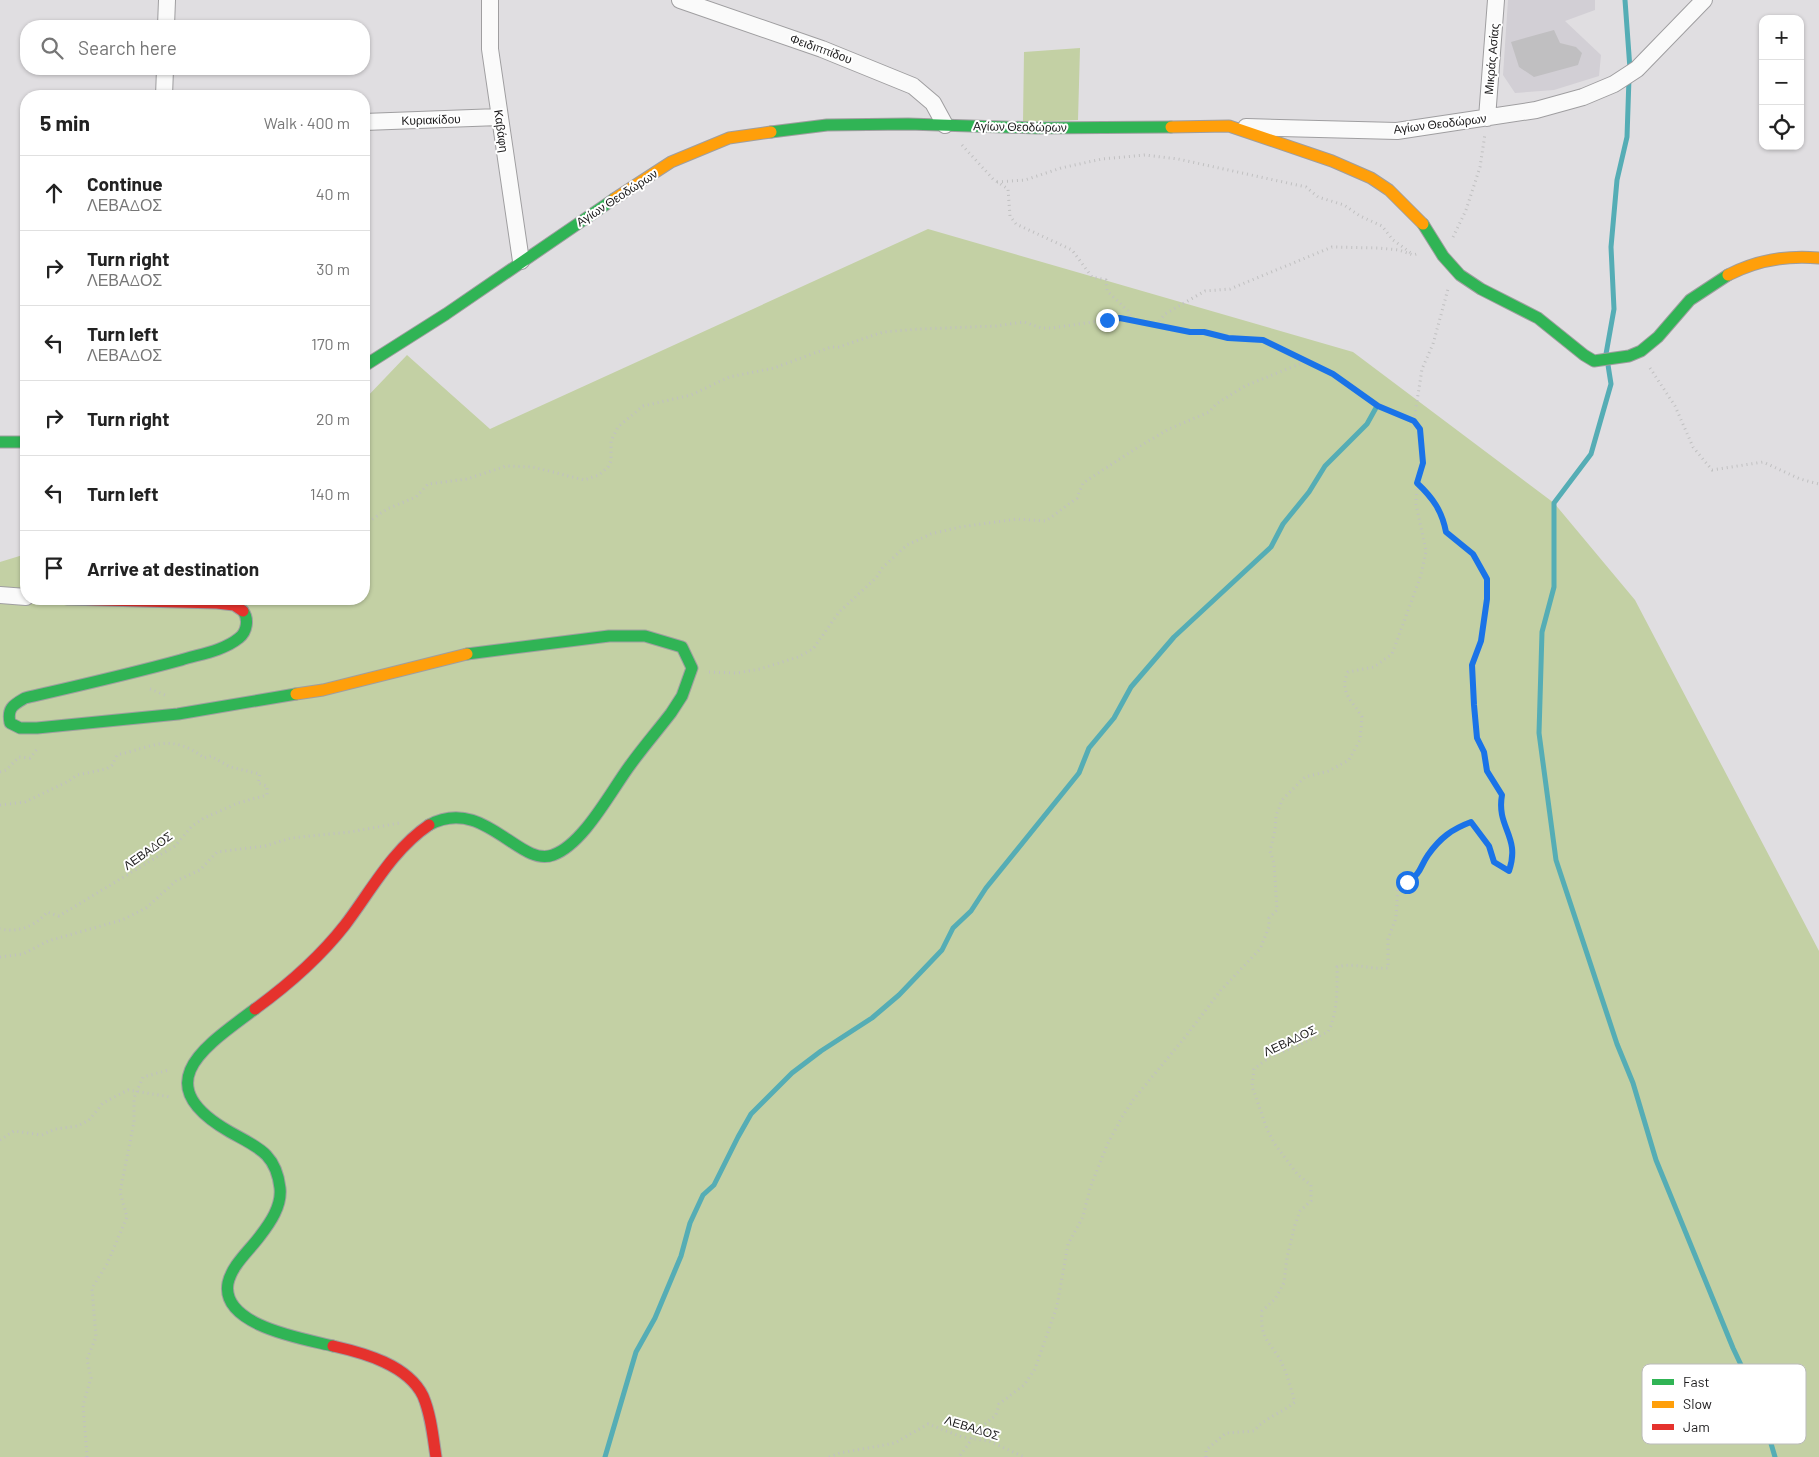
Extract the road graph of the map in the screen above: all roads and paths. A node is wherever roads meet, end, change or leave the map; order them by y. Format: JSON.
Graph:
{"nodes":[{"id":1,"x":167,"y":0,"type":"edge"},
{"id":2,"x":490,"y":0,"type":"edge"},
{"id":3,"x":680,"y":0,"type":"edge"},
{"id":4,"x":1496,"y":0,"type":"edge"},
{"id":5,"x":1704,"y":0,"type":"edge"},
{"id":6,"x":166,"y":20,"type":"edge"},
{"id":7,"x":165,"y":75,"type":"edge"},
{"id":8,"x":164,"y":90,"type":"edge"},
{"id":9,"x":499,"y":117,"type":"junction"},
{"id":10,"x":1487,"y":118,"type":"junction"},
{"id":11,"x":370,"y":122,"type":"edge"},
{"id":12,"x":948,"y":125,"type":"junction"},
{"id":13,"x":1229,"y":126,"type":"junction"},
{"id":14,"x":997,"y":182,"type":"junction"},
{"id":15,"x":1440,"y":250,"type":"junction"},
{"id":16,"x":1413,"y":255,"type":"junction"},
{"id":17,"x":1819,"y":258,"type":"edge"},
{"id":18,"x":521,"y":261,"type":"junction"},
{"id":19,"x":1456,"y":270,"type":"junction"},
{"id":20,"x":1132,"y":321,"type":"junction"},
{"id":21,"x":1156,"y":325,"type":"junction"},
{"id":22,"x":1640,"y":353,"type":"junction"},
{"id":23,"x":1307,"y":361,"type":"junction"},
{"id":24,"x":370,"y":362,"type":"edge"},
{"id":25,"x":1414,"y":421,"type":"junction"},
{"id":26,"x":0,"y":442,"type":"edge"},
{"id":27,"x":20,"y":442,"type":"edge"},
{"id":28,"x":1417,"y":483,"type":"junction"},
{"id":29,"x":1819,"y":484,"type":"edge"},
{"id":30,"x":370,"y":521,"type":"edge"},
{"id":31,"x":0,"y":595,"type":"edge"},
{"id":32,"x":20,"y":597,"type":"edge"},
{"id":33,"x":233,"y":605,"type":"edge"},
{"id":34,"x":692,"y":668,"type":"junction"},
{"id":35,"x":128,"y":674,"type":"junction"},
{"id":36,"x":171,"y":696,"type":"dead end"},
{"id":37,"x":37,"y":728,"type":"junction"},
{"id":38,"x":0,"y":772,"type":"edge"},
{"id":39,"x":0,"y":805,"type":"edge"},
{"id":40,"x":425,"y":828,"type":"junction"},
{"id":41,"x":0,"y":929,"type":"edge"},
{"id":42,"x":0,"y":957,"type":"edge"},
{"id":43,"x":196,"y":1060,"type":"junction"},
{"id":44,"x":138,"y":1090,"type":"junction"},
{"id":45,"x":196,"y":1102,"type":"junction"},
{"id":46,"x":0,"y":1140,"type":"edge"},
{"id":47,"x":973,"y":1439,"type":"junction"},
{"id":48,"x":87,"y":1457,"type":"edge"},
{"id":49,"x":436,"y":1457,"type":"edge"},
{"id":50,"x":829,"y":1457,"type":"edge"},
{"id":51,"x":959,"y":1457,"type":"edge"},
{"id":52,"x":1024,"y":1457,"type":"edge"},
{"id":53,"x":1206,"y":1457,"type":"edge"}],
"edges":[{"from":1,"to":6,"type":"street"},
{"from":2,"to":9,"type":"street","name":"Καβάφη"},
{"from":3,"to":12,"type":"street","name":"Φειδιππίδου"},
{"from":4,"to":10,"type":"street","name":"Μικράς Ασίας"},
{"from":5,"to":10,"type":"street","name":"Αγίων Θεοδώρων"},
{"from":7,"to":8,"type":"street"},
{"from":9,"to":11,"type":"street","name":"Κυριακίδου"},
{"from":9,"to":18,"type":"street","name":"Καβάφη"},
{"from":10,"to":13,"type":"street","name":"Αγίων Θεοδώρων"},
{"from":10,"to":15,"type":"path"},
{"from":12,"to":13,"type":"street","name":"Αγίων Θεοδώρων"},
{"from":12,"to":14,"type":"path"},
{"from":12,"to":18,"type":"street","name":"Αγίων Θεοδώρων"},
{"from":13,"to":15,"type":"street"},
{"from":14,"to":16,"type":"path"},
{"from":14,"to":20,"type":"path"},
{"from":15,"to":16,"type":"path"},
{"from":15,"to":19,"type":"street"},
{"from":16,"to":21,"type":"path"},
{"from":17,"to":22,"type":"street"},
{"from":18,"to":24,"type":"street","name":"Αγίων Θεοδώρων"},
{"from":19,"to":22,"type":"street"},
{"from":19,"to":25,"type":"path"},
{"from":20,"to":21,"type":"path"},
{"from":20,"to":30,"type":"path"},
{"from":21,"to":23,"type":"path"},
{"from":22,"to":29,"type":"path"},
{"from":23,"to":25,"type":"path"},
{"from":23,"to":34,"type":"path"},
{"from":25,"to":28,"type":"path"},
{"from":26,"to":27,"type":"street"},
{"from":28,"to":47,"type":"path"},
{"from":28,"to":53,"type":"path","name":"ΛΕΒΑΔΟΣ"},
{"from":31,"to":32,"type":"street"},
{"from":33,"to":35,"type":"street"},
{"from":34,"to":37,"type":"street"},
{"from":34,"to":40,"type":"street"},
{"from":35,"to":36,"type":"path"},
{"from":35,"to":37,"type":"street"},
{"from":37,"to":38,"type":"path"},
{"from":39,"to":41,"type":"path","name":"ΛΕΒΑΔΟΣ"},
{"from":40,"to":42,"type":"path"},
{"from":40,"to":43,"type":"street"},
{"from":43,"to":44,"type":"path"},
{"from":43,"to":45,"type":"street"},
{"from":44,"to":45,"type":"path"},
{"from":44,"to":46,"type":"path"},
{"from":44,"to":48,"type":"path"},
{"from":45,"to":49,"type":"street"},
{"from":47,"to":50,"type":"path","name":"ΛΕΒΑΔΟΣ"},
{"from":47,"to":51,"type":"path"},
{"from":47,"to":52,"type":"path","name":"ΛΕΒΑΔΟΣ"}]}
